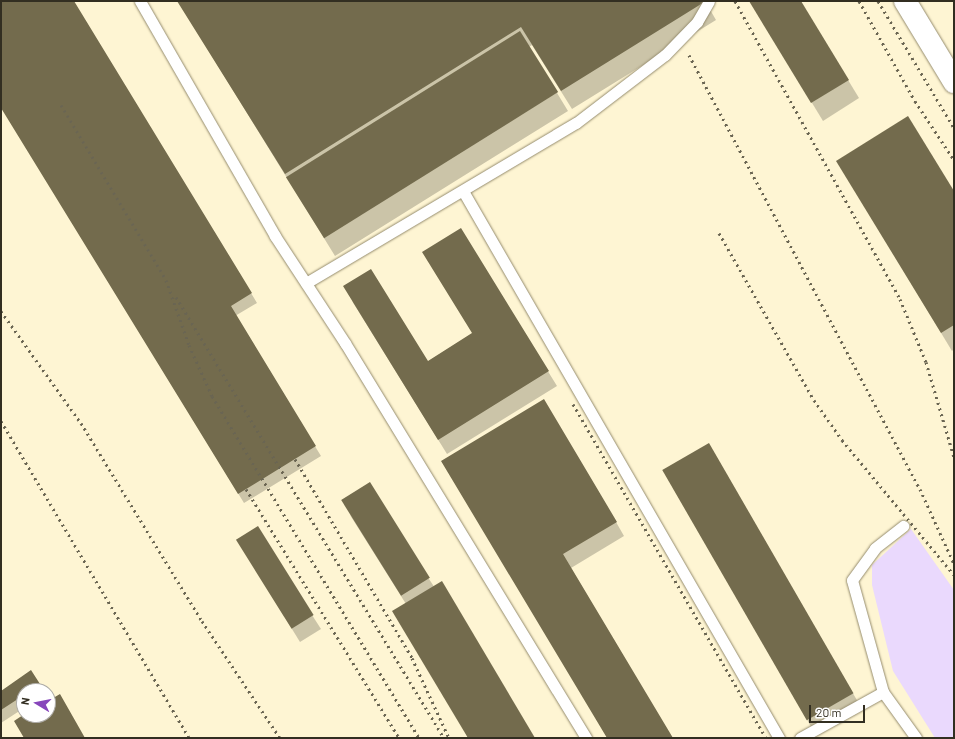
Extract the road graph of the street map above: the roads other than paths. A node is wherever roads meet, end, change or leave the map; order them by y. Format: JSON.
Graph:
{"nodes":[{"id":1,"x":140,"y":1,"type":"edge"},
{"id":2,"x":709,"y":1,"type":"edge"},
{"id":3,"x":905,"y":1,"type":"edge"},
{"id":4,"x":954,"y":82,"type":"edge"},
{"id":5,"x":463,"y":191,"type":"junction"},
{"id":6,"x":306,"y":283,"type":"junction"},
{"id":7,"x":903,"y":526,"type":"dead end"},
{"id":8,"x":883,"y":692,"type":"junction"},
{"id":9,"x":586,"y":738,"type":"edge"},
{"id":10,"x":780,"y":738,"type":"edge"},
{"id":11,"x":800,"y":738,"type":"edge"},
{"id":12,"x":916,"y":738,"type":"edge"}],
"edges":[{"from":1,"to":6,"type":"lane"},
{"from":2,"to":5,"type":"lane"},
{"from":3,"to":4,"type":"street"},
{"from":5,"to":6,"type":"lane"},
{"from":5,"to":10,"type":"lane"},
{"from":6,"to":9,"type":"lane"},
{"from":7,"to":8,"type":"lane"},
{"from":8,"to":11,"type":"lane"},
{"from":8,"to":12,"type":"lane"}]}
